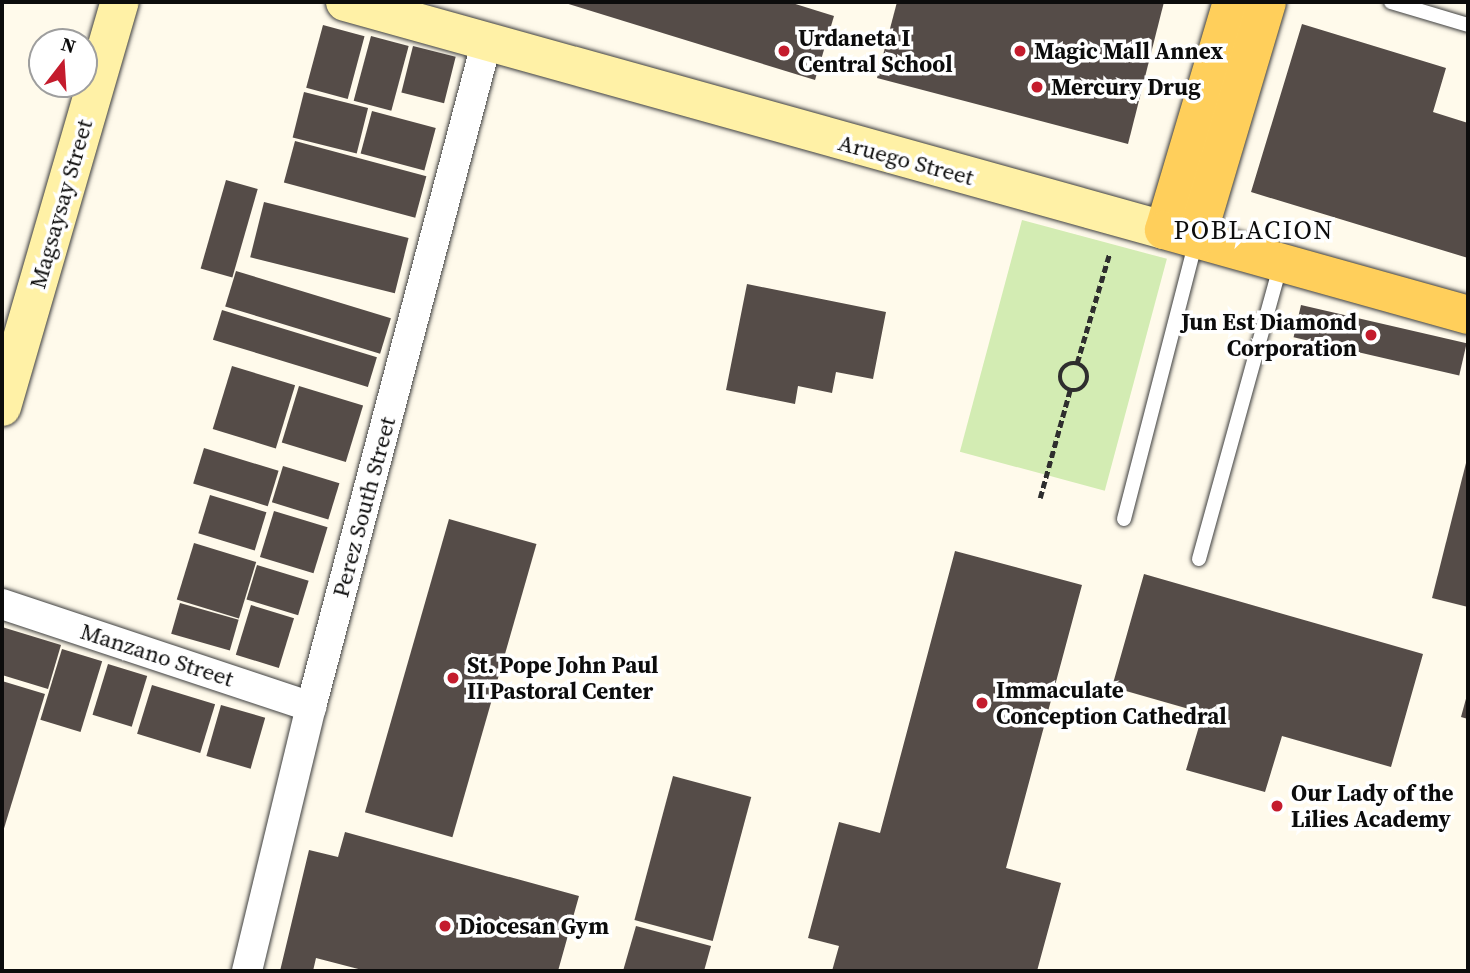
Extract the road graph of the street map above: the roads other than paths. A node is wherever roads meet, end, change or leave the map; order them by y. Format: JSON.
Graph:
{"nodes":[{"id":1,"x":120,"y":2,"type":"edge"},
{"id":2,"x":345,"y":2,"type":"edge"},
{"id":3,"x":1233,"y":2,"type":"edge"},
{"id":4,"x":1267,"y":2,"type":"edge"},
{"id":5,"x":1391,"y":2,"type":"edge"},
{"id":6,"x":1468,"y":25,"type":"edge"},
{"id":7,"x":486,"y":44,"type":"junction"},
{"id":8,"x":1184,"y":246,"type":"junction"},
{"id":9,"x":1282,"y":262,"type":"junction"},
{"id":10,"x":1468,"y":315,"type":"edge"},
{"id":11,"x":2,"y":407,"type":"edge"},
{"id":12,"x":1124,"y":519,"type":"dead end"},
{"id":13,"x":1199,"y":559,"type":"dead end"},
{"id":14,"x":2,"y":604,"type":"edge"},
{"id":15,"x":311,"y":707,"type":"junction"},
{"id":16,"x":247,"y":971,"type":"edge"}],
"edges":[{"from":1,"to":11,"type":"street","name":"Magsaysay Street"},
{"from":2,"to":7,"type":"street","name":"Aruego Street"},
{"from":3,"to":8,"type":"main road"},
{"from":4,"to":8,"type":"main road"},
{"from":5,"to":6,"type":"lane"},
{"from":7,"to":8,"type":"street","name":"Aruego Street"},
{"from":7,"to":15,"type":"street","name":"Perez South Street"},
{"from":8,"to":9,"type":"main road","name":"Aruego Street"},
{"from":8,"to":12,"type":"lane"},
{"from":9,"to":10,"type":"main road","name":"Aruego Street"},
{"from":9,"to":13,"type":"lane"},
{"from":14,"to":15,"type":"street","name":"Manzano Street"},
{"from":15,"to":16,"type":"street","name":"Perez South Street"}]}
